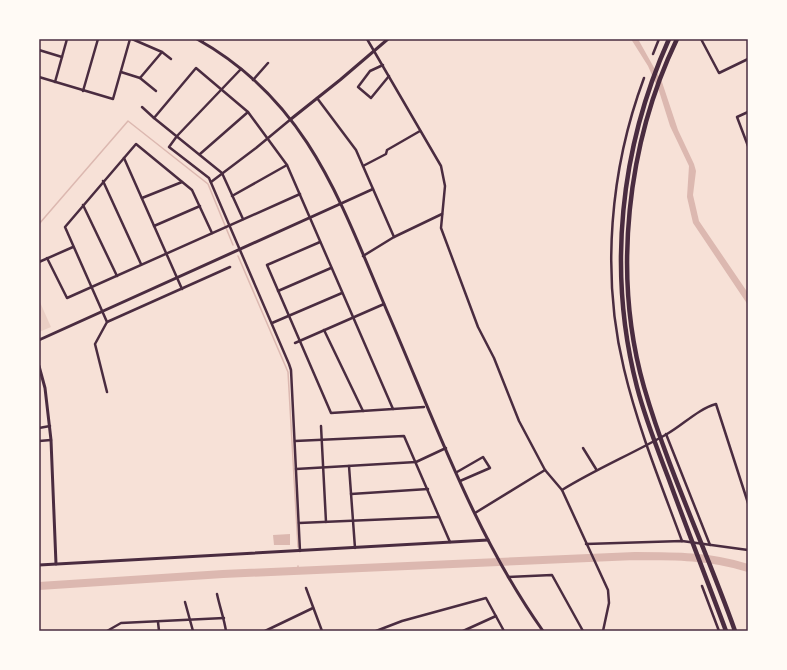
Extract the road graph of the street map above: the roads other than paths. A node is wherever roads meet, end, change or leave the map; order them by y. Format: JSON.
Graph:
{"nodes":[{"id":1,"x":67,"y":39,"type":"edge"},
{"id":2,"x":98,"y":39,"type":"edge"},
{"id":3,"x":131,"y":39,"type":"edge"},
{"id":4,"x":197,"y":39,"type":"edge"},
{"id":5,"x":367,"y":39,"type":"edge"},
{"id":6,"x":388,"y":39,"type":"edge"},
{"id":7,"x":659,"y":39,"type":"edge"},
{"id":8,"x":669,"y":39,"type":"edge"},
{"id":9,"x":677,"y":39,"type":"edge"},
{"id":10,"x":701,"y":39,"type":"edge"},
{"id":11,"x":204,"y":41,"type":"edge"},
{"id":12,"x":39,"y":50,"type":"edge"},
{"id":13,"x":375,"y":51,"type":"junction"},
{"id":14,"x":162,"y":52,"type":"junction"},
{"id":15,"x":653,"y":54,"type":"dead end"},
{"id":16,"x":62,"y":57,"type":"junction"},
{"id":17,"x":171,"y":59,"type":"dead end"},
{"id":18,"x":748,"y":59,"type":"edge"},
{"id":19,"x":268,"y":63,"type":"dead end"},
{"id":20,"x":383,"y":65,"type":"junction"},
{"id":21,"x":241,"y":69,"type":"junction"},
{"id":22,"x":121,"y":72,"type":"junction"},
{"id":23,"x":389,"y":76,"type":"junction"},
{"id":24,"x":39,"y":77,"type":"edge"},
{"id":25,"x":140,"y":78,"type":"junction"},
{"id":26,"x":644,"y":78,"type":"dead end"},
{"id":27,"x":253,"y":80,"type":"junction"},
{"id":28,"x":55,"y":82,"type":"junction"},
{"id":29,"x":222,"y":90,"type":"junction"},
{"id":30,"x":83,"y":91,"type":"junction"},
{"id":31,"x":156,"y":91,"type":"dead end"},
{"id":32,"x":317,"y":98,"type":"junction"},
{"id":33,"x":142,"y":107,"type":"dead end"},
{"id":34,"x":248,"y":112,"type":"junction"},
{"id":35,"x":748,"y":112,"type":"edge"},
{"id":36,"x":154,"y":118,"type":"junction"},
{"id":37,"x":291,"y":119,"type":"junction"},
{"id":38,"x":420,"y":130,"type":"junction"},
{"id":39,"x":177,"y":136,"type":"junction"},
{"id":40,"x":268,"y":138,"type":"junction"},
{"id":41,"x":748,"y":146,"type":"edge"},
{"id":42,"x":200,"y":154,"type":"junction"},
{"id":43,"x":124,"y":158,"type":"junction"},
{"id":44,"x":287,"y":165,"type":"junction"},
{"id":45,"x":363,"y":166,"type":"junction"},
{"id":46,"x":222,"y":173,"type":"junction"},
{"id":47,"x":103,"y":181,"type":"junction"},
{"id":48,"x":182,"y":182,"type":"junction"},
{"id":49,"x":211,"y":182,"type":"junction"},
{"id":50,"x":373,"y":189,"type":"junction"},
{"id":51,"x":300,"y":194,"type":"junction"},
{"id":52,"x":232,"y":196,"type":"junction"},
{"id":53,"x":142,"y":198,"type":"junction"},
{"id":54,"x":340,"y":204,"type":"junction"},
{"id":55,"x":83,"y":205,"type":"junction"},
{"id":56,"x":200,"y":206,"type":"junction"},
{"id":57,"x":442,"y":214,"type":"junction"},
{"id":58,"x":310,"y":218,"type":"junction"},
{"id":59,"x":243,"y":219,"type":"junction"},
{"id":60,"x":154,"y":226,"type":"junction"},
{"id":61,"x":229,"y":226,"type":"junction"},
{"id":62,"x":212,"y":233,"type":"junction"},
{"id":63,"x":394,"y":237,"type":"junction"},
{"id":64,"x":320,"y":242,"type":"junction"},
{"id":65,"x":73,"y":248,"type":"junction"},
{"id":66,"x":240,"y":249,"type":"junction"},
{"id":67,"x":166,"y":253,"type":"junction"},
{"id":68,"x":364,"y":256,"type":"junction"},
{"id":69,"x":47,"y":258,"type":"junction"},
{"id":70,"x":39,"y":262,"type":"edge"},
{"id":71,"x":141,"y":264,"type":"junction"},
{"id":72,"x":230,"y":267,"type":"dead end"},
{"id":73,"x":331,"y":268,"type":"junction"},
{"id":74,"x":117,"y":276,"type":"junction"},
{"id":75,"x":177,"y":278,"type":"junction"},
{"id":76,"x":92,"y":287,"type":"junction"},
{"id":77,"x":182,"y":288,"type":"junction"},
{"id":78,"x":278,"y":291,"type":"junction"},
{"id":79,"x":342,"y":292,"type":"junction"},
{"id":80,"x":384,"y":304,"type":"junction"},
{"id":81,"x":102,"y":311,"type":"junction"},
{"id":82,"x":289,"y":316,"type":"junction"},
{"id":83,"x":353,"y":317,"type":"junction"},
{"id":84,"x":107,"y":322,"type":"junction"},
{"id":85,"x":272,"y":323,"type":"junction"},
{"id":86,"x":324,"y":330,"type":"junction"},
{"id":87,"x":39,"y":340,"type":"edge"},
{"id":88,"x":300,"y":341,"type":"junction"},
{"id":89,"x":295,"y":343,"type":"dead end"},
{"id":90,"x":39,"y":366,"type":"edge"},
{"id":91,"x":40,"y":374,"type":"edge"},
{"id":92,"x":107,"y":392,"type":"dead end"},
{"id":93,"x":424,"y":407,"type":"dead end"},
{"id":94,"x":393,"y":409,"type":"junction"},
{"id":95,"x":363,"y":411,"type":"junction"},
{"id":96,"x":50,"y":426,"type":"junction"},
{"id":97,"x":321,"y":426,"type":"dead end"},
{"id":98,"x":39,"y":428,"type":"edge"},
{"id":99,"x":666,"y":434,"type":"junction"},
{"id":100,"x":51,"y":440,"type":"junction"},
{"id":101,"x":322,"y":440,"type":"junction"},
{"id":102,"x":39,"y":441,"type":"edge"},
{"id":103,"x":295,"y":441,"type":"junction"},
{"id":104,"x":646,"y":445,"type":"junction"},
{"id":105,"x":446,"y":448,"type":"junction"},
{"id":106,"x":583,"y":448,"type":"dead end"},
{"id":107,"x":416,"y":462,"type":"junction"},
{"id":108,"x":349,"y":466,"type":"junction"},
{"id":109,"x":323,"y":467,"type":"junction"},
{"id":110,"x":296,"y":469,"type":"junction"},
{"id":111,"x":596,"y":469,"type":"junction"},
{"id":112,"x":545,"y":470,"type":"junction"},
{"id":113,"x":457,"y":472,"type":"junction"},
{"id":114,"x":460,"y":481,"type":"junction"},
{"id":115,"x":428,"y":490,"type":"junction"},
{"id":116,"x":562,"y":490,"type":"junction"},
{"id":117,"x":351,"y":494,"type":"junction"},
{"id":118,"x":748,"y":503,"type":"edge"},
{"id":119,"x":475,"y":513,"type":"junction"},
{"id":120,"x":439,"y":517,"type":"junction"},
{"id":121,"x":353,"y":521,"type":"junction"},
{"id":122,"x":326,"y":522,"type":"junction"},
{"id":123,"x":299,"y":523,"type":"junction"},
{"id":124,"x":488,"y":540,"type":"junction"},
{"id":125,"x":682,"y":541,"type":"junction"},
{"id":126,"x":450,"y":543,"type":"junction"},
{"id":127,"x":586,"y":545,"type":"junction"},
{"id":128,"x":710,"y":545,"type":"junction"},
{"id":129,"x":355,"y":548,"type":"junction"},
{"id":130,"x":748,"y":550,"type":"edge"},
{"id":131,"x":300,"y":551,"type":"junction"},
{"id":132,"x":56,"y":564,"type":"junction"},
{"id":133,"x":39,"y":565,"type":"edge"},
{"id":134,"x":507,"y":576,"type":"junction"},
{"id":135,"x":702,"y":586,"type":"dead end"},
{"id":136,"x":306,"y":588,"type":"dead end"},
{"id":137,"x":218,"y":594,"type":"dead end"},
{"id":138,"x":185,"y":602,"type":"dead end"},
{"id":139,"x":313,"y":608,"type":"junction"},
{"id":140,"x":496,"y":616,"type":"junction"},
{"id":141,"x":224,"y":618,"type":"junction"},
{"id":142,"x":191,"y":620,"type":"junction"},
{"id":143,"x":158,"y":622,"type":"junction"},
{"id":144,"x":107,"y":631,"type":"edge"},
{"id":145,"x":159,"y":631,"type":"edge"},
{"id":146,"x":193,"y":631,"type":"edge"},
{"id":147,"x":226,"y":631,"type":"edge"},
{"id":148,"x":265,"y":631,"type":"edge"},
{"id":149,"x":322,"y":631,"type":"edge"},
{"id":150,"x":376,"y":631,"type":"edge"},
{"id":151,"x":463,"y":631,"type":"edge"},
{"id":152,"x":504,"y":631,"type":"edge"},
{"id":153,"x":543,"y":631,"type":"edge"},
{"id":154,"x":583,"y":631,"type":"edge"},
{"id":155,"x":603,"y":631,"type":"edge"},
{"id":156,"x":719,"y":631,"type":"edge"},
{"id":157,"x":726,"y":631,"type":"edge"},
{"id":158,"x":735,"y":631,"type":"edge"}],
"edges":[{"from":1,"to":16,"type":"street"},
{"from":2,"to":30,"type":"street"},
{"from":3,"to":14,"type":"street"},
{"from":3,"to":22,"type":"street"},
{"from":4,"to":11,"type":"street"},
{"from":5,"to":13,"type":"street"},
{"from":6,"to":13,"type":"street"},
{"from":7,"to":15,"type":"street"},
{"from":8,"to":157,"type":"highway"},
{"from":9,"to":158,"type":"highway"},
{"from":10,"to":18,"type":"street"},
{"from":11,"to":21,"type":"street"},
{"from":12,"to":16,"type":"street"},
{"from":13,"to":20,"type":"street"},
{"from":13,"to":32,"type":"street"},
{"from":14,"to":17,"type":"street"},
{"from":14,"to":25,"type":"street"},
{"from":16,"to":28,"type":"street"},
{"from":19,"to":27,"type":"street"},
{"from":20,"to":23,"type":"street"},
{"from":20,"to":23,"type":"street"},
{"from":21,"to":27,"type":"street"},
{"from":21,"to":29,"type":"street"},
{"from":22,"to":25,"type":"street"},
{"from":22,"to":30,"type":"street"},
{"from":23,"to":38,"type":"street"},
{"from":24,"to":28,"type":"street"},
{"from":25,"to":31,"type":"street"},
{"from":26,"to":104,"type":"street"},
{"from":27,"to":37,"type":"street"},
{"from":28,"to":30,"type":"street"},
{"from":29,"to":34,"type":"street"},
{"from":29,"to":36,"type":"street"},
{"from":29,"to":39,"type":"street"},
{"from":32,"to":37,"type":"street"},
{"from":32,"to":45,"type":"street"},
{"from":33,"to":36,"type":"street"},
{"from":34,"to":40,"type":"street"},
{"from":34,"to":42,"type":"street"},
{"from":35,"to":41,"type":"street"},
{"from":36,"to":39,"type":"street"},
{"from":37,"to":40,"type":"street"},
{"from":37,"to":54,"type":"street"},
{"from":38,"to":45,"type":"street"},
{"from":38,"to":57,"type":"street"},
{"from":39,"to":42,"type":"street"},
{"from":39,"to":49,"type":"street"},
{"from":40,"to":44,"type":"street"},
{"from":40,"to":46,"type":"street"},
{"from":42,"to":46,"type":"street"},
{"from":43,"to":47,"type":"street"},
{"from":43,"to":48,"type":"street"},
{"from":43,"to":53,"type":"street"},
{"from":44,"to":51,"type":"street"},
{"from":44,"to":52,"type":"street"},
{"from":45,"to":50,"type":"street"},
{"from":46,"to":49,"type":"street"},
{"from":46,"to":52,"type":"street"},
{"from":47,"to":55,"type":"street"},
{"from":47,"to":71,"type":"street"},
{"from":48,"to":53,"type":"street"},
{"from":48,"to":56,"type":"street"},
{"from":49,"to":61,"type":"street"},
{"from":50,"to":54,"type":"street"},
{"from":50,"to":63,"type":"street"},
{"from":51,"to":58,"type":"street"},
{"from":51,"to":59,"type":"street"},
{"from":52,"to":59,"type":"street"},
{"from":53,"to":60,"type":"street"},
{"from":54,"to":58,"type":"street"},
{"from":54,"to":68,"type":"street"},
{"from":55,"to":65,"type":"street"},
{"from":55,"to":74,"type":"street"},
{"from":56,"to":60,"type":"street"},
{"from":56,"to":62,"type":"street"},
{"from":57,"to":63,"type":"street"},
{"from":57,"to":112,"type":"street"},
{"from":58,"to":64,"type":"street"},
{"from":58,"to":66,"type":"street"},
{"from":59,"to":61,"type":"street"},
{"from":60,"to":67,"type":"street"},
{"from":61,"to":62,"type":"street"},
{"from":61,"to":66,"type":"street"},
{"from":62,"to":67,"type":"street"},
{"from":63,"to":68,"type":"street"},
{"from":64,"to":73,"type":"street"},
{"from":64,"to":78,"type":"street"},
{"from":65,"to":69,"type":"street"},
{"from":65,"to":76,"type":"street"},
{"from":66,"to":75,"type":"street"},
{"from":66,"to":85,"type":"street"},
{"from":67,"to":71,"type":"street"},
{"from":67,"to":75,"type":"street"},
{"from":68,"to":80,"type":"street"},
{"from":69,"to":70,"type":"street"},
{"from":69,"to":76,"type":"street"},
{"from":71,"to":74,"type":"street"},
{"from":72,"to":77,"type":"street"},
{"from":73,"to":78,"type":"street"},
{"from":73,"to":79,"type":"street"},
{"from":74,"to":76,"type":"street"},
{"from":75,"to":77,"type":"street"},
{"from":75,"to":81,"type":"street"},
{"from":76,"to":81,"type":"street"},
{"from":77,"to":84,"type":"street"},
{"from":78,"to":82,"type":"street"},
{"from":79,"to":82,"type":"street"},
{"from":79,"to":83,"type":"street"},
{"from":80,"to":83,"type":"street"},
{"from":80,"to":105,"type":"street"},
{"from":81,"to":84,"type":"street"},
{"from":81,"to":87,"type":"street"},
{"from":82,"to":85,"type":"street"},
{"from":82,"to":88,"type":"street"},
{"from":83,"to":86,"type":"street"},
{"from":83,"to":94,"type":"street"},
{"from":84,"to":92,"type":"street"},
{"from":85,"to":103,"type":"street"},
{"from":86,"to":88,"type":"street"},
{"from":86,"to":95,"type":"street"},
{"from":88,"to":89,"type":"street"},
{"from":88,"to":95,"type":"street"},
{"from":90,"to":91,"type":"street"},
{"from":91,"to":96,"type":"street"},
{"from":93,"to":94,"type":"street"},
{"from":94,"to":95,"type":"street"},
{"from":96,"to":98,"type":"street"},
{"from":96,"to":100,"type":"street"},
{"from":97,"to":101,"type":"street"},
{"from":99,"to":104,"type":"street"},
{"from":99,"to":118,"type":"street"},
{"from":99,"to":128,"type":"street"},
{"from":100,"to":102,"type":"street"},
{"from":100,"to":132,"type":"street"},
{"from":101,"to":103,"type":"street"},
{"from":101,"to":107,"type":"street"},
{"from":101,"to":109,"type":"street"},
{"from":103,"to":110,"type":"street"},
{"from":104,"to":111,"type":"street"},
{"from":104,"to":125,"type":"street"},
{"from":105,"to":107,"type":"street"},
{"from":105,"to":113,"type":"street"},
{"from":106,"to":111,"type":"street"},
{"from":107,"to":108,"type":"street"},
{"from":107,"to":115,"type":"street"},
{"from":108,"to":109,"type":"street"},
{"from":108,"to":117,"type":"street"},
{"from":109,"to":110,"type":"street"},
{"from":109,"to":122,"type":"street"},
{"from":110,"to":123,"type":"street"},
{"from":111,"to":116,"type":"street"},
{"from":112,"to":116,"type":"street"},
{"from":112,"to":119,"type":"street"},
{"from":113,"to":114,"type":"street"},
{"from":113,"to":114,"type":"street"},
{"from":114,"to":119,"type":"street"},
{"from":115,"to":117,"type":"street"},
{"from":115,"to":120,"type":"street"},
{"from":116,"to":127,"type":"street"},
{"from":117,"to":121,"type":"street"},
{"from":119,"to":124,"type":"street"},
{"from":120,"to":121,"type":"street"},
{"from":120,"to":126,"type":"street"},
{"from":121,"to":122,"type":"street"},
{"from":121,"to":129,"type":"street"},
{"from":122,"to":123,"type":"street"},
{"from":123,"to":131,"type":"street"},
{"from":124,"to":126,"type":"street"},
{"from":124,"to":134,"type":"street"},
{"from":125,"to":127,"type":"street"},
{"from":125,"to":128,"type":"street"},
{"from":126,"to":129,"type":"street"},
{"from":127,"to":155,"type":"street"},
{"from":128,"to":130,"type":"street"},
{"from":129,"to":131,"type":"street"},
{"from":131,"to":132,"type":"street"},
{"from":132,"to":133,"type":"street"},
{"from":134,"to":153,"type":"street"},
{"from":134,"to":154,"type":"street"},
{"from":135,"to":156,"type":"street"},
{"from":136,"to":139,"type":"street"},
{"from":137,"to":141,"type":"street"},
{"from":138,"to":142,"type":"street"},
{"from":139,"to":148,"type":"street"},
{"from":139,"to":149,"type":"street"},
{"from":140,"to":150,"type":"street"},
{"from":140,"to":151,"type":"street"},
{"from":140,"to":152,"type":"street"},
{"from":141,"to":142,"type":"street"},
{"from":141,"to":147,"type":"street"},
{"from":142,"to":143,"type":"street"},
{"from":142,"to":146,"type":"street"},
{"from":143,"to":144,"type":"street"},
{"from":143,"to":145,"type":"street"}]}
